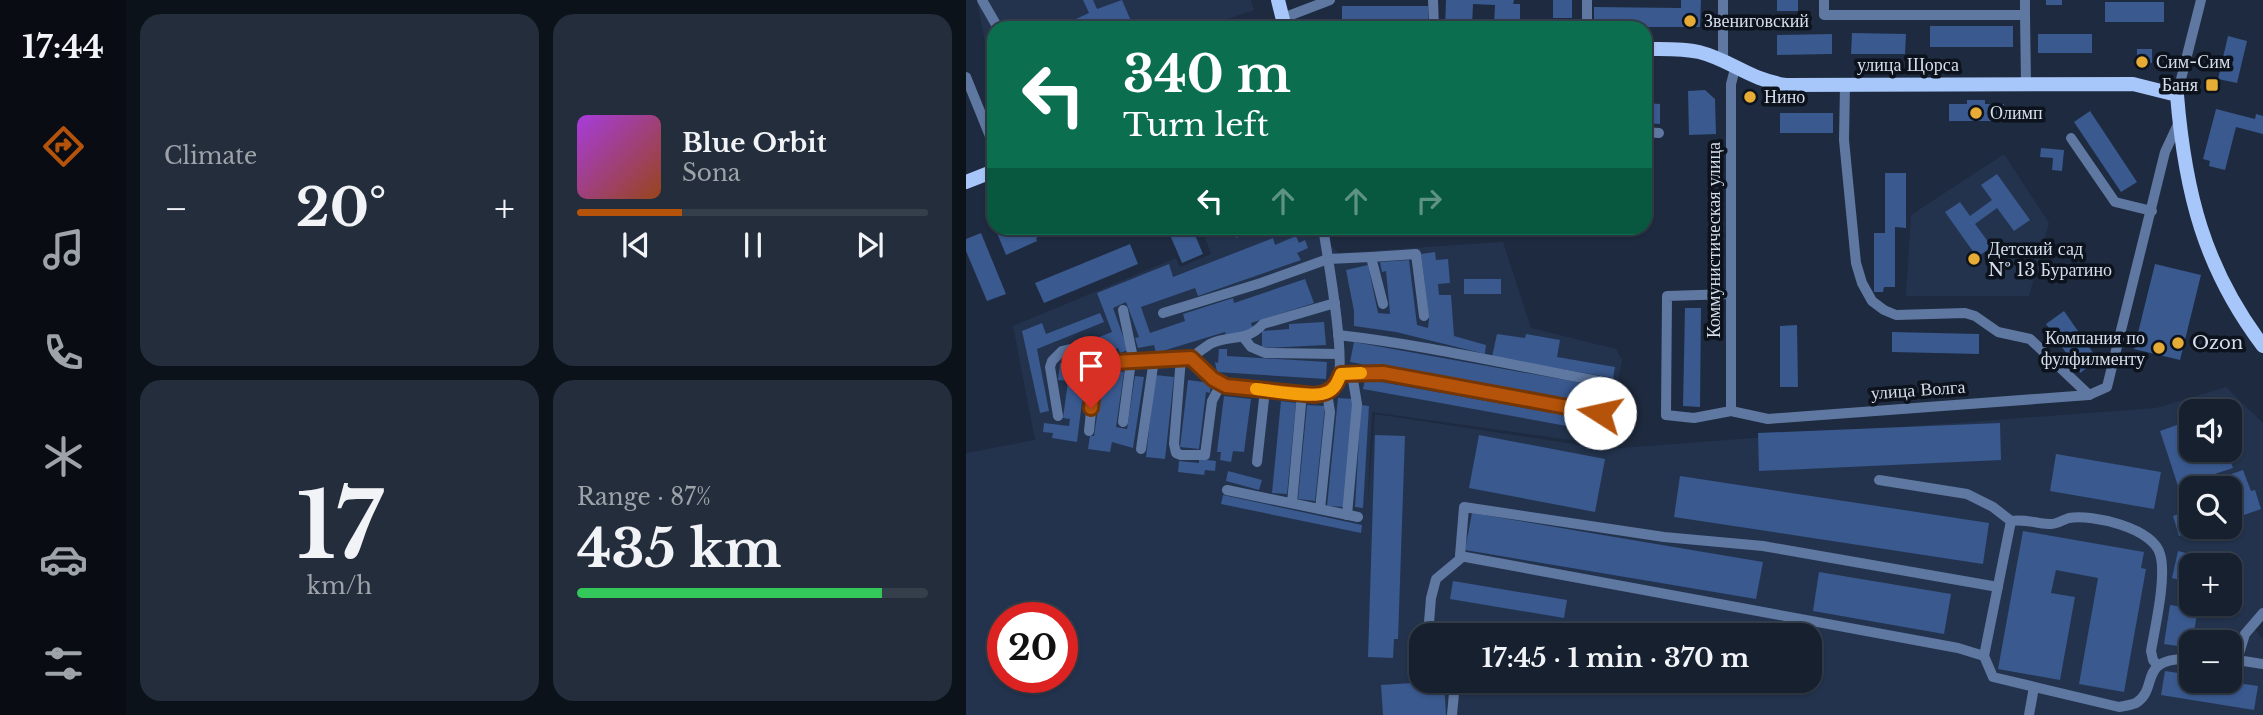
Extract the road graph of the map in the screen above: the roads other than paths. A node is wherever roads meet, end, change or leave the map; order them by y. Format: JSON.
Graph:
{"nodes":[{"id":1,"x":982,"y":0,"type":"edge"},
{"id":2,"x":1278,"y":0,"type":"edge"},
{"id":3,"x":1330,"y":0,"type":"edge"},
{"id":4,"x":1433,"y":0,"type":"edge"},
{"id":5,"x":1587,"y":0,"type":"edge"},
{"id":6,"x":1723,"y":0,"type":"edge"},
{"id":7,"x":1824,"y":0,"type":"edge"},
{"id":8,"x":2025,"y":0,"type":"edge"},
{"id":9,"x":2201,"y":0,"type":"edge"},
{"id":10,"x":2025,"y":15,"type":"junction"},
{"id":11,"x":995,"y":21,"type":"edge"},
{"id":12,"x":1283,"y":21,"type":"edge"},
{"id":13,"x":1288,"y":21,"type":"edge"},
{"id":14,"x":1434,"y":21,"type":"edge"},
{"id":15,"x":1587,"y":21,"type":"edge"},
{"id":16,"x":1652,"y":49,"type":"edge"},
{"id":17,"x":1729,"y":65,"type":"junction"},
{"id":18,"x":966,"y":77,"type":"edge"},
{"id":19,"x":2026,"y":84,"type":"junction"},
{"id":20,"x":1845,"y":85,"type":"junction"},
{"id":21,"x":2177,"y":95,"type":"junction"},
{"id":22,"x":2179,"y":122,"type":"junction"},
{"id":23,"x":987,"y":129,"type":"edge"},
{"id":24,"x":1652,"y":132,"type":"edge"},
{"id":25,"x":1659,"y":133,"type":"dead end"},
{"id":26,"x":2071,"y":138,"type":"dead end"},
{"id":27,"x":987,"y":173,"type":"edge"},
{"id":28,"x":966,"y":182,"type":"edge"},
{"id":29,"x":2152,"y":211,"type":"junction"},
{"id":30,"x":1324,"y":235,"type":"edge"},
{"id":31,"x":1371,"y":257,"type":"junction"},
{"id":32,"x":1328,"y":259,"type":"junction"},
{"id":33,"x":1731,"y":294,"type":"junction"},
{"id":34,"x":1335,"y":303,"type":"junction"},
{"id":35,"x":1383,"y":304,"type":"dead end"},
{"id":36,"x":1123,"y":310,"type":"dead end"},
{"id":37,"x":1163,"y":313,"type":"dead end"},
{"id":38,"x":1424,"y":316,"type":"dead end"},
{"id":39,"x":1338,"y":335,"type":"junction"},
{"id":40,"x":1244,"y":338,"type":"junction"},
{"id":41,"x":2263,"y":346,"type":"edge"},
{"id":42,"x":1339,"y":354,"type":"junction"},
{"id":43,"x":1186,"y":358,"type":"junction"},
{"id":44,"x":1154,"y":359,"type":"junction"},
{"id":45,"x":1131,"y":361,"type":"junction"},
{"id":46,"x":1096,"y":363,"type":"junction"},
{"id":47,"x":1346,"y":374,"type":"junction"},
{"id":48,"x":1604,"y":382,"type":"dead end"},
{"id":49,"x":1222,"y":384,"type":"junction"},
{"id":50,"x":1265,"y":390,"type":"junction"},
{"id":51,"x":1303,"y":393,"type":"junction"},
{"id":52,"x":1327,"y":393,"type":"junction"},
{"id":53,"x":2089,"y":395,"type":"junction"},
{"id":54,"x":1731,"y":411,"type":"junction"},
{"id":55,"x":1600,"y":413,"type":"dead end"},
{"id":56,"x":1058,"y":416,"type":"dead end"},
{"id":57,"x":1123,"y":422,"type":"dead end"},
{"id":58,"x":1089,"y":431,"type":"dead end"},
{"id":59,"x":1140,"y":449,"type":"dead end"},
{"id":60,"x":1257,"y":462,"type":"dead end"},
{"id":61,"x":1879,"y":480,"type":"dead end"},
{"id":62,"x":1227,"y":490,"type":"dead end"},
{"id":63,"x":1292,"y":503,"type":"junction"},
{"id":64,"x":1320,"y":509,"type":"junction"},
{"id":65,"x":2011,"y":521,"type":"junction"},
{"id":66,"x":1460,"y":556,"type":"junction"},
{"id":67,"x":1998,"y":587,"type":"junction"},
{"id":68,"x":2263,"y":613,"type":"edge"},
{"id":69,"x":1429,"y":623,"type":"edge"},
{"id":70,"x":2242,"y":640,"type":"edge"},
{"id":71,"x":1984,"y":656,"type":"junction"},
{"id":72,"x":2179,"y":658,"type":"edge"},
{"id":73,"x":2242,"y":660,"type":"edge"},
{"id":74,"x":2263,"y":664,"type":"edge"},
{"id":75,"x":2158,"y":666,"type":"junction"},
{"id":76,"x":2034,"y":687,"type":"junction"},
{"id":77,"x":1454,"y":693,"type":"edge"},
{"id":78,"x":1452,"y":715,"type":"edge"},
{"id":79,"x":2029,"y":715,"type":"edge"}],
"edges":[{"from":1,"to":11,"type":"street"},
{"from":2,"to":12,"type":"main road"},
{"from":3,"to":13,"type":"street"},
{"from":4,"to":14,"type":"street"},
{"from":5,"to":15,"type":"street"},
{"from":6,"to":17,"type":"street","name":"Коммунистическая улица"},
{"from":7,"to":10,"type":"street"},
{"from":8,"to":10,"type":"street"},
{"from":9,"to":21,"type":"street"},
{"from":10,"to":19,"type":"street"},
{"from":16,"to":17,"type":"main road","name":"улица Щорса"},
{"from":17,"to":20,"type":"main road","name":"улица Щорса"},
{"from":17,"to":33,"type":"street","name":"Коммунистическая улица"},
{"from":18,"to":23,"type":"street"},
{"from":19,"to":20,"type":"main road","name":"улица Щорса"},
{"from":19,"to":21,"type":"main road","name":"улица Щорса"},
{"from":20,"to":53,"type":"street"},
{"from":21,"to":22,"type":"main road"},
{"from":22,"to":29,"type":"street"},
{"from":22,"to":41,"type":"main road"},
{"from":24,"to":25,"type":"street"},
{"from":26,"to":29,"type":"street"},
{"from":27,"to":28,"type":"main road"},
{"from":29,"to":53,"type":"street","name":"улица Волга"},
{"from":30,"to":32,"type":"street"},
{"from":31,"to":32,"type":"street"},
{"from":31,"to":35,"type":"street"},
{"from":31,"to":38,"type":"street"},
{"from":32,"to":34,"type":"street"},
{"from":32,"to":37,"type":"street"},
{"from":33,"to":54,"type":"street","name":"Коммунистическая улица"},
{"from":33,"to":54,"type":"street"},
{"from":34,"to":39,"type":"street"},
{"from":34,"to":40,"type":"street"},
{"from":36,"to":45,"type":"street"},
{"from":39,"to":42,"type":"street"},
{"from":39,"to":48,"type":"street"},
{"from":40,"to":42,"type":"street"},
{"from":40,"to":43,"type":"street"},
{"from":42,"to":47,"type":"street"},
{"from":43,"to":44,"type":"street"},
{"from":43,"to":49,"type":"street"},
{"from":43,"to":49,"type":"street"},
{"from":44,"to":45,"type":"street"},
{"from":44,"to":59,"type":"street"},
{"from":45,"to":46,"type":"street"},
{"from":45,"to":57,"type":"street"},
{"from":46,"to":56,"type":"street"},
{"from":46,"to":58,"type":"street"},
{"from":47,"to":52,"type":"street"},
{"from":47,"to":55,"type":"street"},
{"from":47,"to":64,"type":"street"},
{"from":49,"to":50,"type":"street"},
{"from":50,"to":51,"type":"street"},
{"from":50,"to":60,"type":"street"},
{"from":51,"to":52,"type":"street"},
{"from":51,"to":63,"type":"street"},
{"from":52,"to":64,"type":"street"},
{"from":53,"to":54,"type":"street","name":"улица Волга"},
{"from":61,"to":65,"type":"street"},
{"from":62,"to":63,"type":"street"},
{"from":63,"to":64,"type":"street"},
{"from":65,"to":67,"type":"street"},
{"from":65,"to":75,"type":"street"},
{"from":66,"to":67,"type":"street"},
{"from":66,"to":69,"type":"street"},
{"from":66,"to":71,"type":"street"},
{"from":67,"to":71,"type":"street"},
{"from":68,"to":70,"type":"street"},
{"from":71,"to":76,"type":"street"},
{"from":72,"to":75,"type":"street"},
{"from":73,"to":74,"type":"street"},
{"from":75,"to":76,"type":"street"},
{"from":76,"to":79,"type":"street"},
{"from":77,"to":78,"type":"street"}]}
